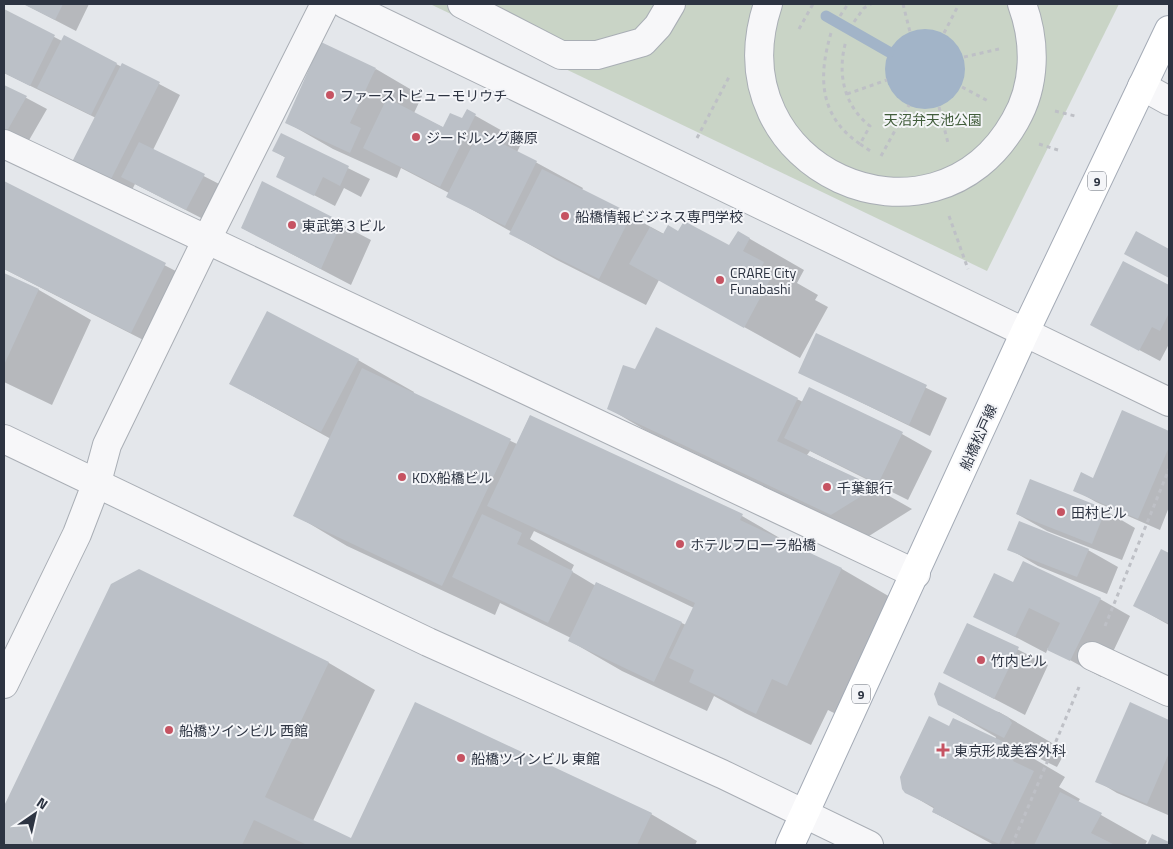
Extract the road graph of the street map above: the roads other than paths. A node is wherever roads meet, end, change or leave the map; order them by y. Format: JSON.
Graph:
{"nodes":[{"id":1,"x":325,"y":4,"type":"edge"},
{"id":2,"x":345,"y":4,"type":"edge"},
{"id":3,"x":462,"y":4,"type":"edge"},
{"id":4,"x":671,"y":4,"type":"edge"},
{"id":5,"x":768,"y":4,"type":"edge"},
{"id":6,"x":1022,"y":4,"type":"edge"},
{"id":7,"x":1169,"y":30,"type":"edge"},
{"id":8,"x":1142,"y":86,"type":"junction"},
{"id":9,"x":1169,"y":101,"type":"edge"},
{"id":10,"x":4,"y":144,"type":"edge"},
{"id":11,"x":207,"y":239,"type":"junction"},
{"id":12,"x":1025,"y":332,"type":"junction"},
{"id":13,"x":1169,"y":402,"type":"edge"},
{"id":14,"x":4,"y":439,"type":"edge"},
{"id":15,"x":97,"y":482,"type":"junction"},
{"id":16,"x":916,"y":574,"type":"junction"},
{"id":17,"x":1092,"y":656,"type":"dead end"},
{"id":18,"x":4,"y":684,"type":"edge"},
{"id":19,"x":1169,"y":692,"type":"edge"},
{"id":20,"x":805,"y":814,"type":"junction"},
{"id":21,"x":790,"y":845,"type":"edge"},
{"id":22,"x":868,"y":845,"type":"edge"}],
"edges":[{"from":1,"to":11,"type":"street"},
{"from":2,"to":12,"type":"street"},
{"from":3,"to":4,"type":"street"},
{"from":5,"to":6,"type":"street"},
{"from":7,"to":8,"type":"main road","name":"船橋松戸線","number":"9"},
{"from":8,"to":9,"type":"street"},
{"from":8,"to":12,"type":"main road","name":"船橋松戸線","number":"9"},
{"from":10,"to":11,"type":"street"},
{"from":11,"to":15,"type":"street"},
{"from":11,"to":16,"type":"street"},
{"from":12,"to":13,"type":"street"},
{"from":12,"to":16,"type":"main road","name":"船橋松戸線","number":"9"},
{"from":14,"to":15,"type":"street"},
{"from":15,"to":18,"type":"street"},
{"from":15,"to":20,"type":"street"},
{"from":16,"to":20,"type":"main road","name":"船橋松戸線","number":"9"},
{"from":17,"to":19,"type":"street"},
{"from":20,"to":21,"type":"main road","name":"船橋松戸線","number":"9"},
{"from":20,"to":22,"type":"street"}]}
